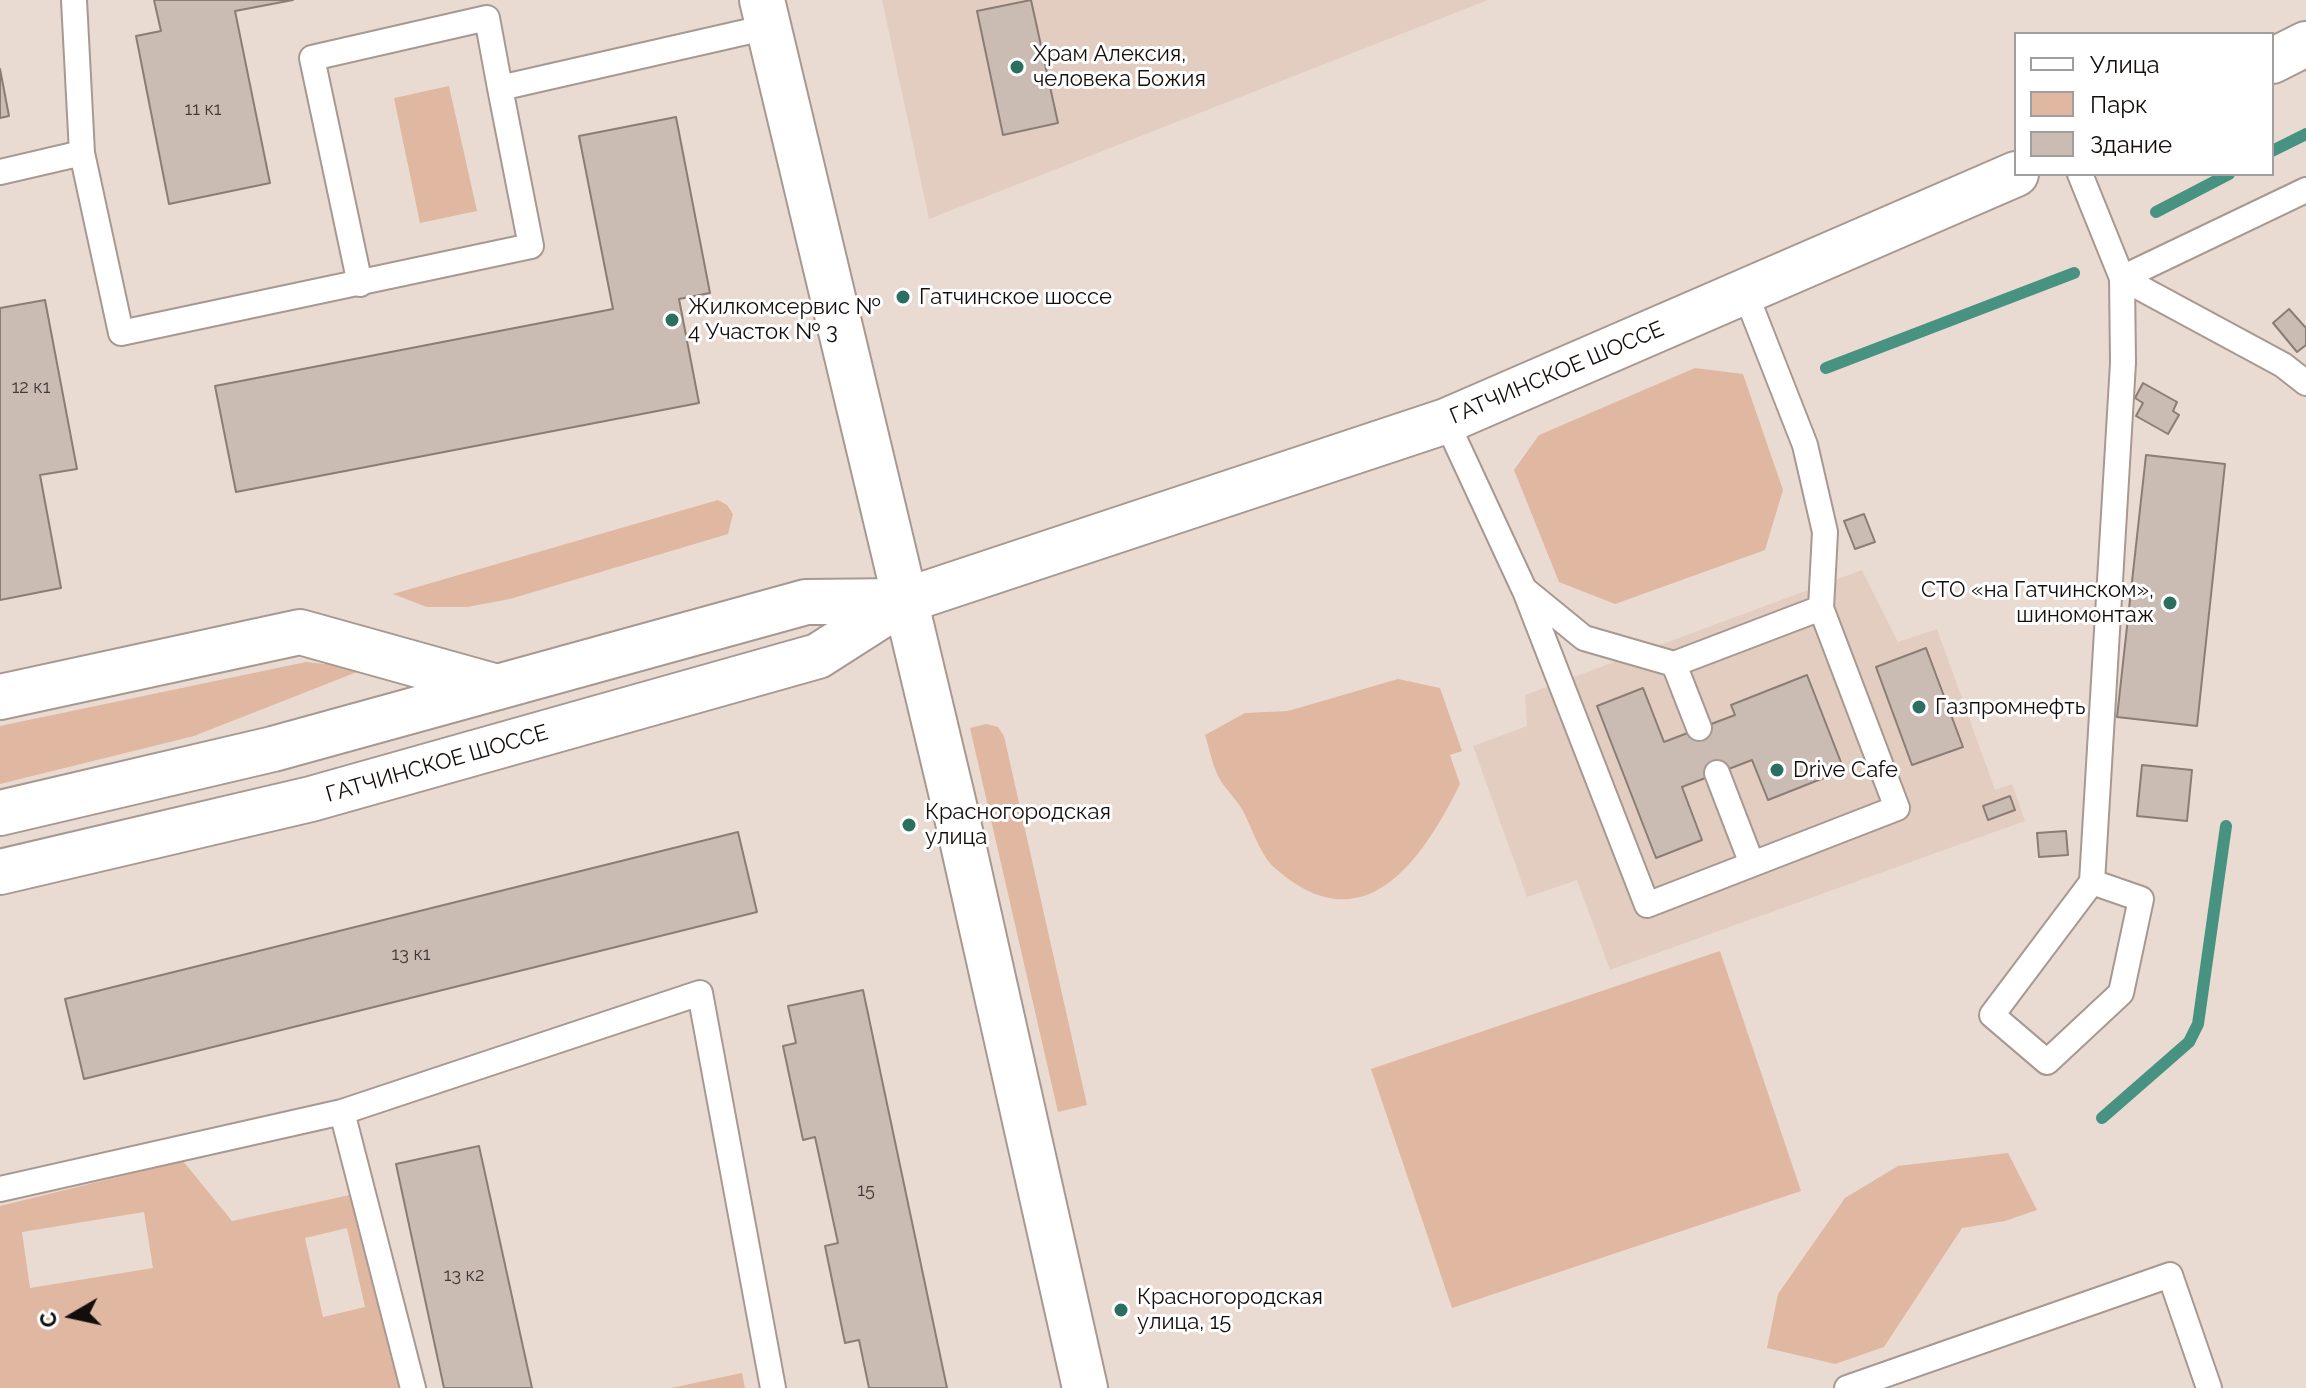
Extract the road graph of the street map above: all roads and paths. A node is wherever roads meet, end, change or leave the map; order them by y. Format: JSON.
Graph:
{"nodes":[{"id":1,"x":74,"y":0,"type":"edge"},
{"id":2,"x":765,"y":14,"type":"edge"},
{"id":3,"x":2306,"y":44,"type":"edge"},
{"id":4,"x":2274,"y":60,"type":"edge"},
{"id":5,"x":500,"y":88,"type":"junction"},
{"id":6,"x":82,"y":153,"type":"junction"},
{"id":7,"x":0,"y":172,"type":"edge"},
{"id":8,"x":2014,"y":175,"type":"edge"},
{"id":9,"x":2081,"y":176,"type":"edge"},
{"id":10,"x":2306,"y":190,"type":"edge"},
{"id":11,"x":2122,"y":278,"type":"junction"},
{"id":12,"x":360,"y":284,"type":"junction"},
{"id":13,"x":1745,"y":292,"type":"junction"},
{"id":14,"x":2306,"y":383,"type":"edge"},
{"id":15,"x":1446,"y":421,"type":"junction"},
{"id":16,"x":1524,"y":589,"type":"junction"},
{"id":17,"x":904,"y":601,"type":"junction"},
{"id":18,"x":1821,"y":608,"type":"junction"},
{"id":19,"x":1674,"y":664,"type":"junction"},
{"id":20,"x":497,"y":687,"type":"junction"},
{"id":21,"x":0,"y":697,"type":"edge"},
{"id":22,"x":1699,"y":728,"type":"dead end"},
{"id":23,"x":1717,"y":773,"type":"dead end"},
{"id":24,"x":0,"y":813,"type":"edge"},
{"id":25,"x":1752,"y":864,"type":"junction"},
{"id":26,"x":0,"y":872,"type":"edge"},
{"id":27,"x":2092,"y":882,"type":"junction"},
{"id":28,"x":342,"y":1112,"type":"junction"},
{"id":29,"x":0,"y":1189,"type":"edge"},
{"id":30,"x":413,"y":1388,"type":"edge"},
{"id":31,"x":773,"y":1388,"type":"edge"},
{"id":32,"x":1085,"y":1388,"type":"edge"},
{"id":33,"x":1847,"y":1388,"type":"edge"},
{"id":34,"x":2209,"y":1388,"type":"edge"}],
"edges":[{"from":1,"to":6,"type":"lane"},
{"from":2,"to":5,"type":"lane"},
{"from":2,"to":17,"type":"main road"},
{"from":3,"to":4,"type":"main road"},
{"from":5,"to":12,"type":"lane"},
{"from":5,"to":12,"type":"lane"},
{"from":6,"to":7,"type":"lane"},
{"from":6,"to":12,"type":"lane"},
{"from":8,"to":13,"type":"main road","name":"ГАТЧИНСКОЕ ШОССЕ"},
{"from":9,"to":11,"type":"lane"},
{"from":10,"to":11,"type":"lane"},
{"from":11,"to":14,"type":"lane"},
{"from":11,"to":27,"type":"lane"},
{"from":13,"to":15,"type":"main road","name":"ГАТЧИНСКОЕ ШОССЕ"},
{"from":13,"to":18,"type":"lane"},
{"from":15,"to":16,"type":"lane"},
{"from":15,"to":17,"type":"main road","name":"ГАТЧИНСКОЕ ШОССЕ"},
{"from":16,"to":19,"type":"lane"},
{"from":16,"to":25,"type":"lane"},
{"from":17,"to":20,"type":"main road","name":"ГАТЧИНСКОЕ ШОССЕ"},
{"from":17,"to":26,"type":"main road","name":"ГАТЧИНСКОЕ ШОССЕ"},
{"from":17,"to":32,"type":"main road"},
{"from":18,"to":19,"type":"lane"},
{"from":18,"to":25,"type":"lane"},
{"from":19,"to":22,"type":"lane"},
{"from":20,"to":21,"type":"main road"},
{"from":20,"to":24,"type":"main road","name":"ГАТЧИНСКОЕ ШОССЕ"},
{"from":23,"to":25,"type":"lane"},
{"from":27,"to":27,"type":"lane"},
{"from":28,"to":29,"type":"lane"},
{"from":28,"to":30,"type":"lane"},
{"from":28,"to":31,"type":"lane"},
{"from":33,"to":34,"type":"lane"}]}
